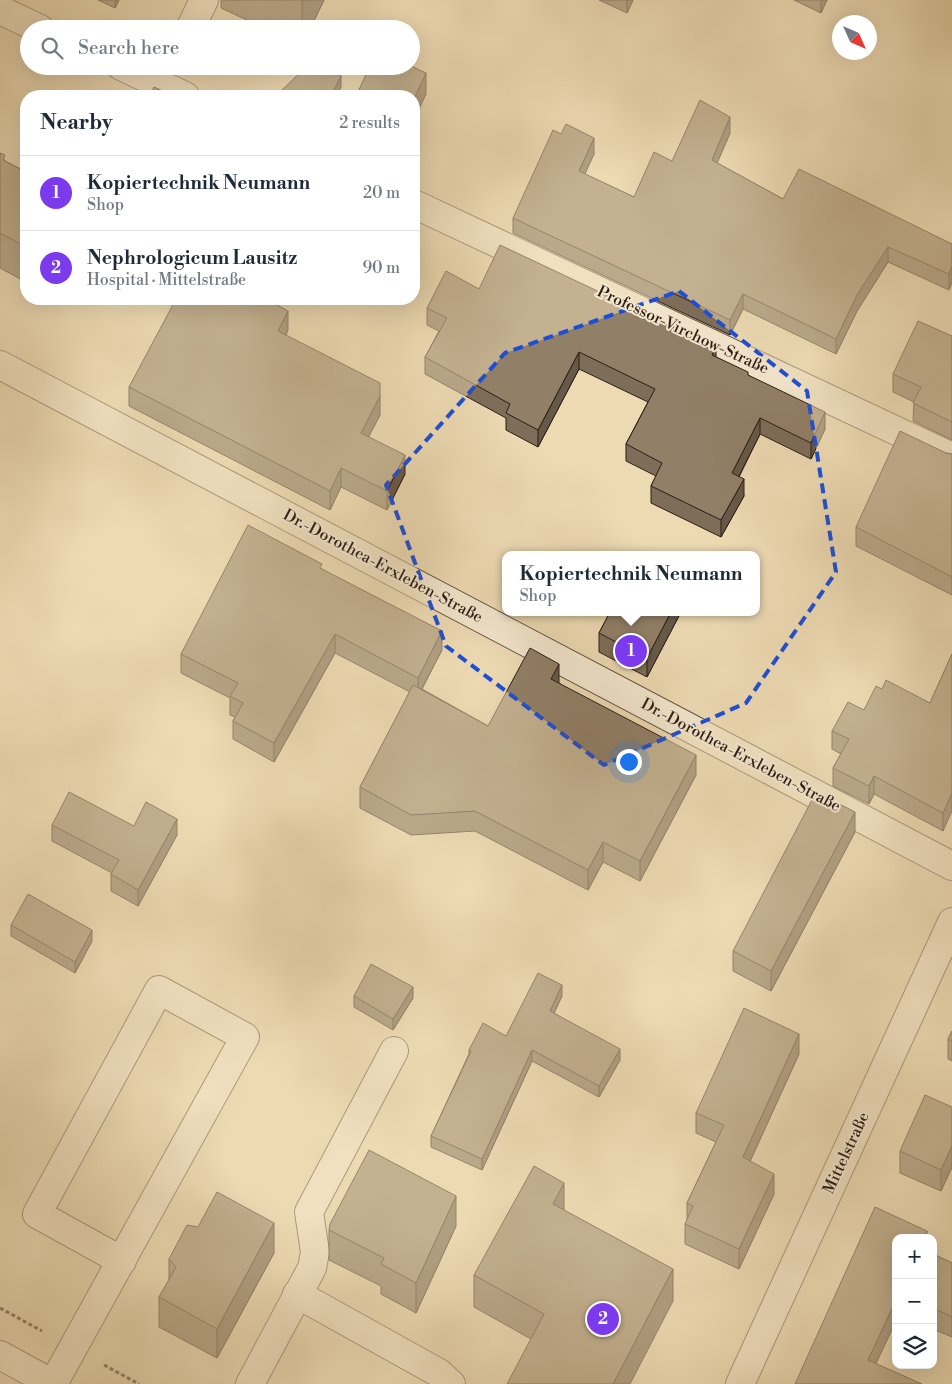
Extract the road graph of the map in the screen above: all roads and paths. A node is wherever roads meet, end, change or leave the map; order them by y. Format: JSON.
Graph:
{"nodes":[{"id":1,"x":204,"y":0,"type":"edge"},
{"id":2,"x":0,"y":10,"type":"edge"},
{"id":3,"x":21,"y":20,"type":"edge"},
{"id":4,"x":194,"y":20,"type":"edge"},
{"id":5,"x":166,"y":75,"type":"edge"},
{"id":6,"x":180,"y":90,"type":"edge"},
{"id":7,"x":420,"y":207,"type":"edge"},
{"id":8,"x":0,"y":365,"type":"edge"},
{"id":9,"x":952,"y":457,"type":"edge"},
{"id":10,"x":952,"y":866,"type":"edge"},
{"id":11,"x":952,"y":922,"type":"edge"},
{"id":12,"x":394,"y":1051,"type":"dead end"},
{"id":13,"x":122,"y":1260,"type":"junction"},
{"id":14,"x":297,"y":1294,"type":"junction"},
{"id":15,"x":0,"y":1355,"type":"edge"},
{"id":16,"x":53,"y":1384,"type":"edge"},
{"id":17,"x":250,"y":1384,"type":"edge"},
{"id":18,"x":451,"y":1384,"type":"edge"},
{"id":19,"x":740,"y":1384,"type":"edge"}],
"edges":[{"from":1,"to":4,"type":"street"},
{"from":2,"to":3,"type":"street"},
{"from":5,"to":6,"type":"street"},
{"from":7,"to":9,"type":"street","name":"Professor-Virchow-Straße"},
{"from":8,"to":10,"type":"street","name":"Dr.-Dorothea-Erxleben-Straße"},
{"from":11,"to":19,"type":"street","name":"Mittelstraße"},
{"from":12,"to":14,"type":"street"},
{"from":13,"to":13,"type":"street"},
{"from":13,"to":16,"type":"street"},
{"from":14,"to":17,"type":"street"},
{"from":14,"to":18,"type":"street"},
{"from":15,"to":16,"type":"street"}]}
